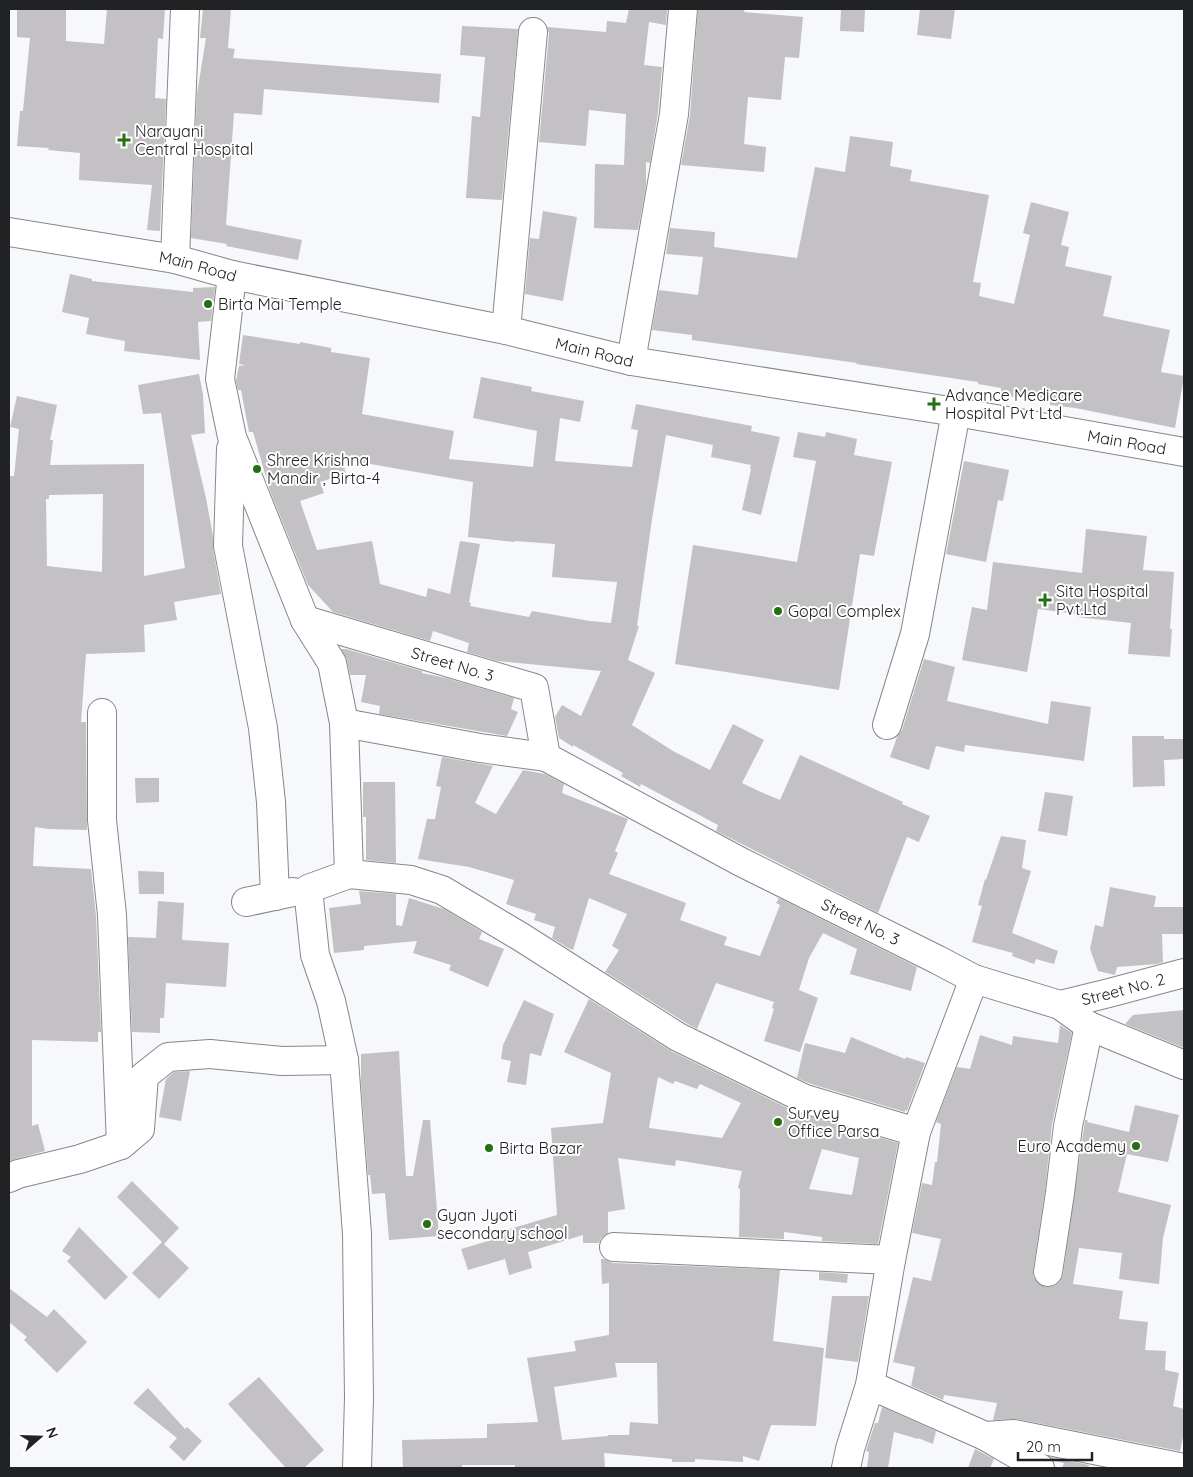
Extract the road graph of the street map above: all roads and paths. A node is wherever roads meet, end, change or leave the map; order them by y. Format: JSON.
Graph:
{"nodes":[{"id":1,"x":185,"y":9,"type":"edge"},
{"id":2,"x":683,"y":9,"type":"edge"},
{"id":3,"x":533,"y":32,"type":"dead end"},
{"id":4,"x":9,"y":232,"type":"edge"},
{"id":5,"x":175,"y":259,"type":"junction"},
{"id":6,"x":232,"y":275,"type":"junction"},
{"id":7,"x":506,"y":330,"type":"junction"},
{"id":8,"x":631,"y":361,"type":"junction"},
{"id":9,"x":956,"y":412,"type":"junction"},
{"id":10,"x":232,"y":437,"type":"junction"},
{"id":11,"x":1184,"y":452,"type":"edge"},
{"id":12,"x":305,"y":620,"type":"junction"},
{"id":13,"x":102,"y":713,"type":"dead end"},
{"id":14,"x":344,"y":723,"type":"junction"},
{"id":15,"x":887,"y":724,"type":"dead end"},
{"id":16,"x":546,"y":757,"type":"junction"},
{"id":17,"x":349,"y":874,"type":"junction"},
{"id":18,"x":308,"y":889,"type":"junction"},
{"id":19,"x":275,"y":896,"type":"junction"},
{"id":20,"x":246,"y":902,"type":"dead end"},
{"id":21,"x":1184,"y":973,"type":"edge"},
{"id":22,"x":974,"y":979,"type":"junction"},
{"id":23,"x":1060,"y":1005,"type":"junction"},
{"id":24,"x":1088,"y":1026,"type":"junction"},
{"id":25,"x":344,"y":1060,"type":"junction"},
{"id":26,"x":1184,"y":1065,"type":"edge"},
{"id":27,"x":916,"y":1132,"type":"junction"},
{"id":28,"x":121,"y":1145,"type":"junction"},
{"id":29,"x":9,"y":1178,"type":"edge"},
{"id":30,"x":614,"y":1248,"type":"dead end"},
{"id":31,"x":891,"y":1260,"type":"junction"},
{"id":32,"x":1048,"y":1272,"type":"dead end"},
{"id":33,"x":870,"y":1385,"type":"junction"},
{"id":34,"x":985,"y":1436,"type":"junction"},
{"id":35,"x":356,"y":1468,"type":"edge"},
{"id":36,"x":846,"y":1468,"type":"edge"},
{"id":37,"x":1040,"y":1468,"type":"edge"},
{"id":38,"x":1184,"y":1468,"type":"edge"}],
"edges":[{"from":1,"to":5,"type":"street"},
{"from":2,"to":8,"type":"street"},
{"from":3,"to":7,"type":"street"},
{"from":4,"to":5,"type":"street","name":"Main Road"},
{"from":5,"to":6,"type":"street","name":"Main Road"},
{"from":6,"to":7,"type":"street","name":"Main Road"},
{"from":6,"to":10,"type":"street"},
{"from":7,"to":8,"type":"street","name":"Main Road"},
{"from":8,"to":9,"type":"street","name":"Main Road"},
{"from":9,"to":11,"type":"street","name":"Main Road"},
{"from":9,"to":15,"type":"street"},
{"from":10,"to":12,"type":"street"},
{"from":10,"to":19,"type":"street"},
{"from":12,"to":14,"type":"street"},
{"from":12,"to":16,"type":"street","name":"Street No. 3"},
{"from":13,"to":28,"type":"street"},
{"from":14,"to":16,"type":"street","name":"Street No. 3"},
{"from":14,"to":17,"type":"street"},
{"from":16,"to":22,"type":"street","name":"Street No. 3"},
{"from":17,"to":18,"type":"street"},
{"from":17,"to":27,"type":"street"},
{"from":18,"to":19,"type":"street"},
{"from":18,"to":25,"type":"street"},
{"from":19,"to":20,"type":"street"},
{"from":21,"to":23,"type":"street","name":"Street No. 2"},
{"from":22,"to":23,"type":"street","name":"Street No. 3"},
{"from":22,"to":27,"type":"street"},
{"from":23,"to":24,"type":"street","name":"Street No. 3"},
{"from":24,"to":26,"type":"street","name":"Street No. 3"},
{"from":24,"to":32,"type":"street"},
{"from":25,"to":28,"type":"street"},
{"from":25,"to":35,"type":"street"},
{"from":27,"to":31,"type":"street"},
{"from":28,"to":29,"type":"street"},
{"from":30,"to":31,"type":"street"},
{"from":31,"to":33,"type":"street"},
{"from":33,"to":34,"type":"street"},
{"from":33,"to":36,"type":"street"},
{"from":34,"to":37,"type":"street"},
{"from":34,"to":38,"type":"street"}]}
